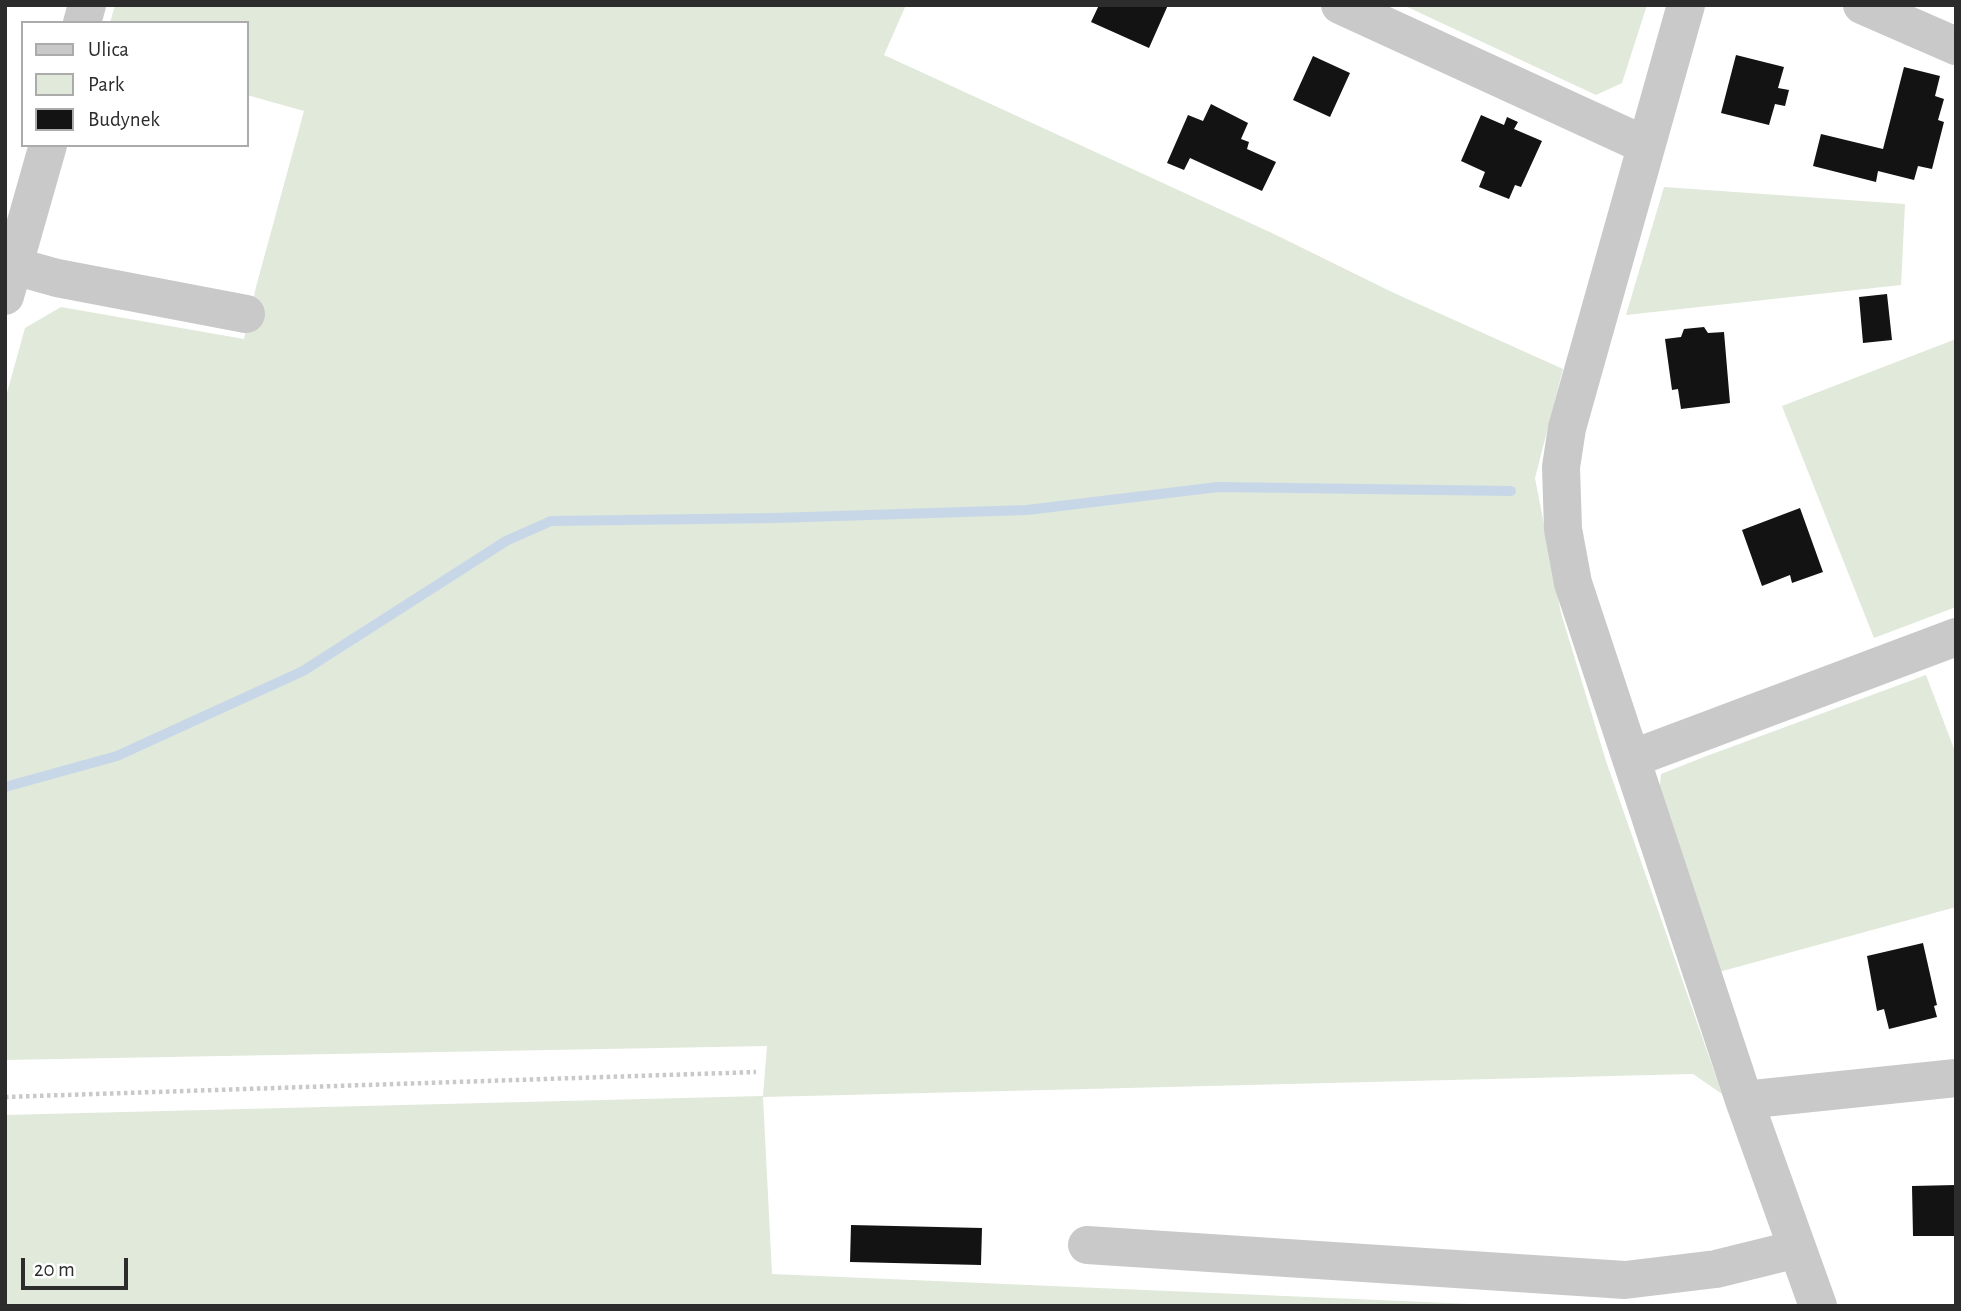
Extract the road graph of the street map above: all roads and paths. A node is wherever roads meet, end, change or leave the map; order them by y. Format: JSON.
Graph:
{"nodes":[{"id":1,"x":1340,"y":5,"type":"edge"},
{"id":2,"x":1686,"y":5,"type":"edge"},
{"id":3,"x":1862,"y":5,"type":"edge"},
{"id":4,"x":1956,"y":46,"type":"edge"},
{"id":5,"x":1646,"y":145,"type":"junction"},
{"id":6,"x":47,"y":147,"type":"edge"},
{"id":7,"x":9,"y":281,"type":"edge"},
{"id":8,"x":246,"y":314,"type":"dead end"},
{"id":9,"x":1956,"y":637,"type":"edge"},
{"id":10,"x":1631,"y":759,"type":"junction"},
{"id":11,"x":755,"y":1072,"type":"dead end"},
{"id":12,"x":1956,"y":1079,"type":"edge"},
{"id":13,"x":5,"y":1097,"type":"edge"},
{"id":14,"x":1744,"y":1100,"type":"junction"},
{"id":15,"x":1087,"y":1245,"type":"dead end"},
{"id":16,"x":1797,"y":1249,"type":"junction"},
{"id":17,"x":1818,"y":1306,"type":"edge"}],
"edges":[{"from":1,"to":5,"type":"street"},
{"from":2,"to":5,"type":"street"},
{"from":3,"to":4,"type":"street"},
{"from":5,"to":10,"type":"street"},
{"from":6,"to":7,"type":"street"},
{"from":7,"to":8,"type":"street"},
{"from":9,"to":10,"type":"street"},
{"from":10,"to":14,"type":"street"},
{"from":11,"to":13,"type":"path"},
{"from":12,"to":14,"type":"street"},
{"from":14,"to":16,"type":"street"},
{"from":15,"to":16,"type":"street"},
{"from":16,"to":17,"type":"street"}]}
